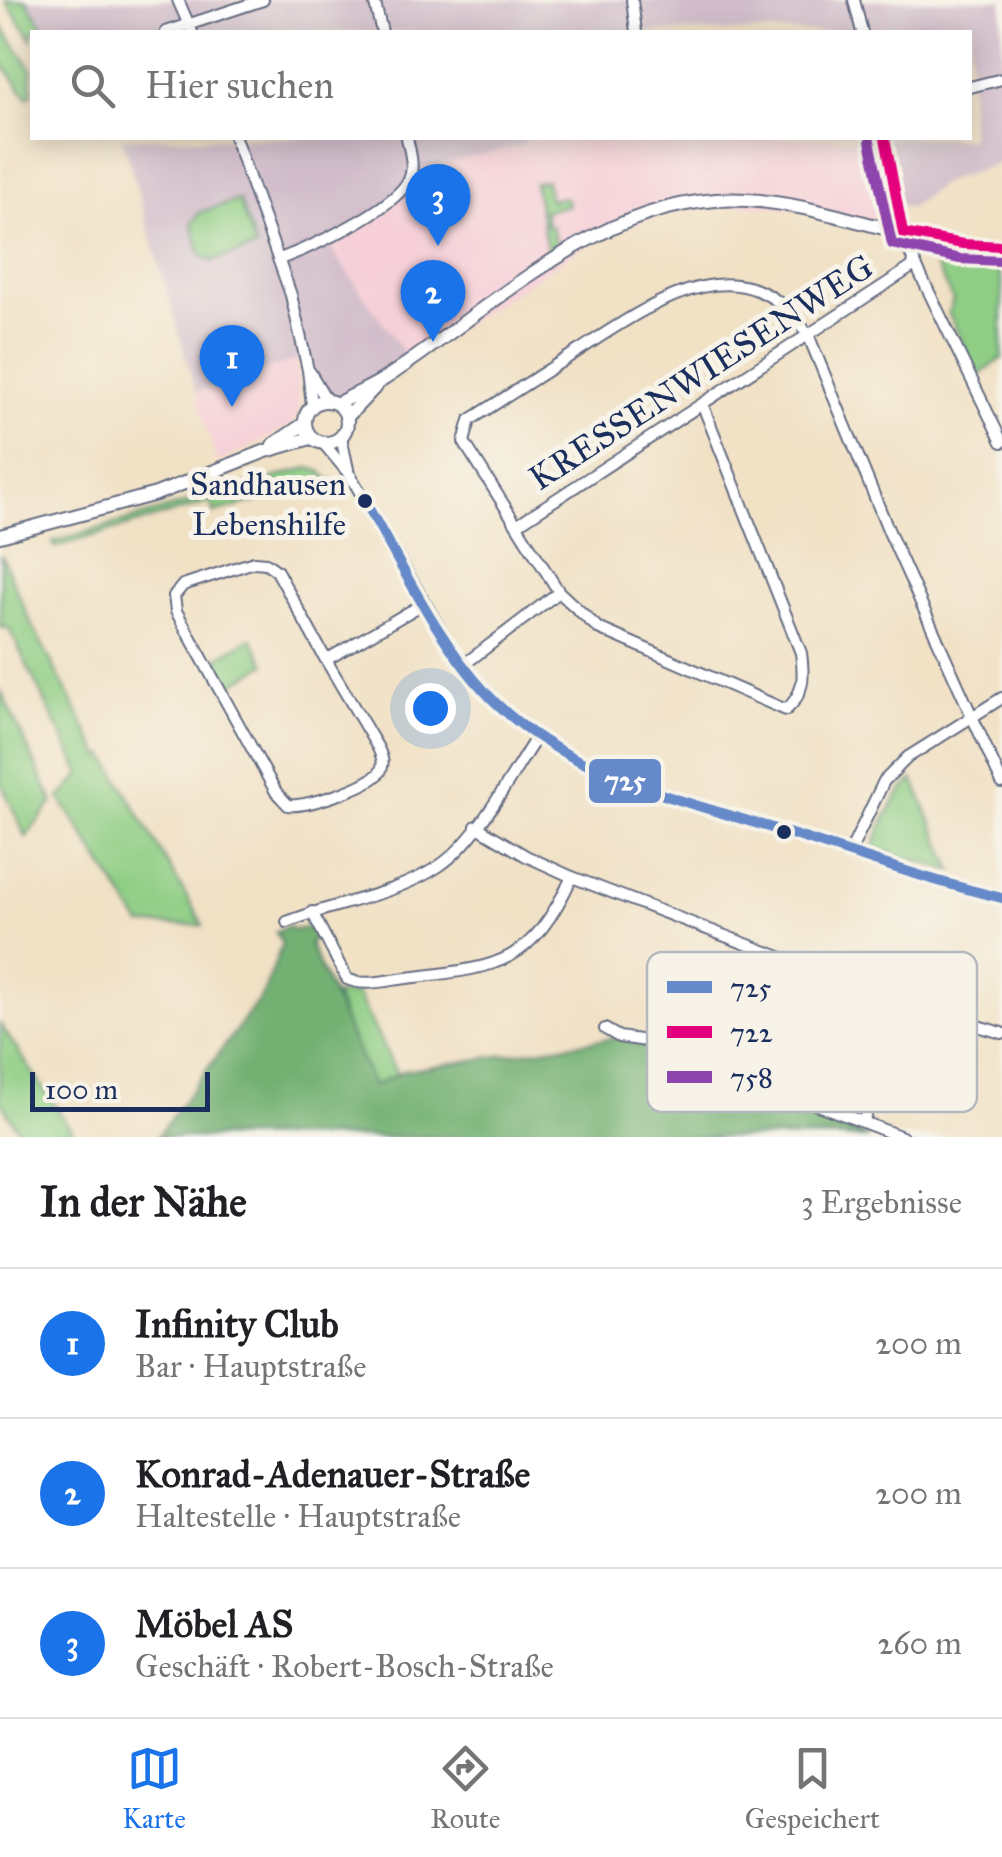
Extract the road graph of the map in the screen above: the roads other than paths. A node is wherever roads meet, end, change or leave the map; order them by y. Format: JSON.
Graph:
{"nodes":[{"id":1,"x":178,"y":0,"type":"edge"},
{"id":2,"x":263,"y":0,"type":"edge"},
{"id":3,"x":374,"y":0,"type":"edge"},
{"id":4,"x":632,"y":0,"type":"edge"},
{"id":5,"x":854,"y":0,"type":"edge"},
{"id":6,"x":190,"y":28,"type":"edge"},
{"id":7,"x":382,"y":30,"type":"edge"},
{"id":8,"x":636,"y":30,"type":"edge"},
{"id":9,"x":862,"y":30,"type":"edge"},
{"id":10,"x":1002,"y":79,"type":"edge"},
{"id":11,"x":972,"y":86,"type":"edge"},
{"id":12,"x":236,"y":140,"type":"edge"},
{"id":13,"x":406,"y":140,"type":"edge"},
{"id":14,"x":885,"y":140,"type":"edge"},
{"id":15,"x":902,"y":233,"type":"junction"},
{"id":16,"x":1002,"y":246,"type":"edge"},
{"id":17,"x":280,"y":259,"type":"junction"},
{"id":18,"x":915,"y":265,"type":"junction"},
{"id":19,"x":808,"y":337,"type":"junction"},
{"id":20,"x":308,"y":370,"type":"junction"},
{"id":21,"x":380,"y":382,"type":"junction"},
{"id":22,"x":332,"y":402,"type":"junction"},
{"id":23,"x":312,"y":405,"type":"junction"},
{"id":24,"x":703,"y":406,"type":"junction"},
{"id":25,"x":346,"y":418,"type":"junction"},
{"id":26,"x":313,"y":435,"type":"junction"},
{"id":27,"x":341,"y":438,"type":"junction"},
{"id":28,"x":1002,"y":442,"type":"edge"},
{"id":29,"x":350,"y":475,"type":"junction"},
{"id":30,"x":518,"y":524,"type":"junction"},
{"id":31,"x":0,"y":536,"type":"edge"},
{"id":32,"x":559,"y":592,"type":"junction"},
{"id":33,"x":423,"y":604,"type":"junction"},
{"id":34,"x":326,"y":660,"type":"junction"},
{"id":35,"x":462,"y":666,"type":"junction"},
{"id":36,"x":1002,"y":698,"type":"edge"},
{"id":37,"x":973,"y":715,"type":"junction"},
{"id":38,"x":536,"y":738,"type":"junction"},
{"id":39,"x":1002,"y":783,"type":"edge"},
{"id":40,"x":476,"y":826,"type":"junction"},
{"id":41,"x":850,"y":852,"type":"junction"},
{"id":42,"x":572,"y":878,"type":"junction"},
{"id":43,"x":1002,"y":898,"type":"edge"},
{"id":44,"x":312,"y":912,"type":"junction"},
{"id":45,"x":287,"y":922,"type":"dead end"},
{"id":46,"x":766,"y":952,"type":"edge"},
{"id":47,"x":977,"y":1026,"type":"edge"},
{"id":48,"x":605,"y":1029,"type":"dead end"},
{"id":49,"x":1002,"y":1033,"type":"edge"},
{"id":50,"x":647,"y":1041,"type":"edge"},
{"id":51,"x":836,"y":1112,"type":"edge"},
{"id":52,"x":866,"y":1112,"type":"edge"},
{"id":53,"x":862,"y":1122,"type":"junction"},
{"id":54,"x":902,"y":1137,"type":"edge"}],
"edges":[{"from":1,"to":6,"type":"street"},
{"from":2,"to":6,"type":"street"},
{"from":3,"to":7,"type":"street"},
{"from":4,"to":8,"type":"street"},
{"from":5,"to":9,"type":"street"},
{"from":10,"to":11,"type":"street"},
{"from":12,"to":17,"type":"street"},
{"from":13,"to":17,"type":"street"},
{"from":14,"to":15,"type":"street"},
{"from":15,"to":16,"type":"street"},
{"from":15,"to":18,"type":"street"},
{"from":15,"to":21,"type":"street"},
{"from":17,"to":20,"type":"street"},
{"from":18,"to":19,"type":"street","name":"KRESSENWIESENWEG"},
{"from":18,"to":28,"type":"street"},
{"from":19,"to":24,"type":"street","name":"KRESSENWIESENWEG"},
{"from":19,"to":30,"type":"street"},
{"from":19,"to":37,"type":"street"},
{"from":20,"to":22,"type":"street"},
{"from":20,"to":23,"type":"street"},
{"from":21,"to":22,"type":"street"},
{"from":21,"to":25,"type":"street"},
{"from":22,"to":23,"type":"street"},
{"from":22,"to":25,"type":"street"},
{"from":23,"to":26,"type":"street"},
{"from":24,"to":30,"type":"street","name":"KRESSENWIESENWEG"},
{"from":24,"to":32,"type":"street"},
{"from":25,"to":27,"type":"street"},
{"from":26,"to":27,"type":"street"},
{"from":26,"to":29,"type":"street"},
{"from":26,"to":31,"type":"street"},
{"from":27,"to":29,"type":"street"},
{"from":29,"to":33,"type":"street"},
{"from":30,"to":32,"type":"street"},
{"from":32,"to":35,"type":"street"},
{"from":33,"to":34,"type":"street"},
{"from":33,"to":35,"type":"street"},
{"from":34,"to":34,"type":"street"},
{"from":35,"to":38,"type":"street"},
{"from":36,"to":37,"type":"street"},
{"from":37,"to":39,"type":"street"},
{"from":37,"to":41,"type":"street"},
{"from":38,"to":40,"type":"street"},
{"from":38,"to":41,"type":"street"},
{"from":40,"to":42,"type":"street"},
{"from":40,"to":44,"type":"street"},
{"from":41,"to":43,"type":"street"},
{"from":42,"to":44,"type":"street"},
{"from":42,"to":46,"type":"street"},
{"from":44,"to":45,"type":"street"},
{"from":47,"to":49,"type":"street"},
{"from":48,"to":50,"type":"street"},
{"from":51,"to":53,"type":"street"},
{"from":52,"to":53,"type":"street"},
{"from":53,"to":54,"type":"street"}]}
